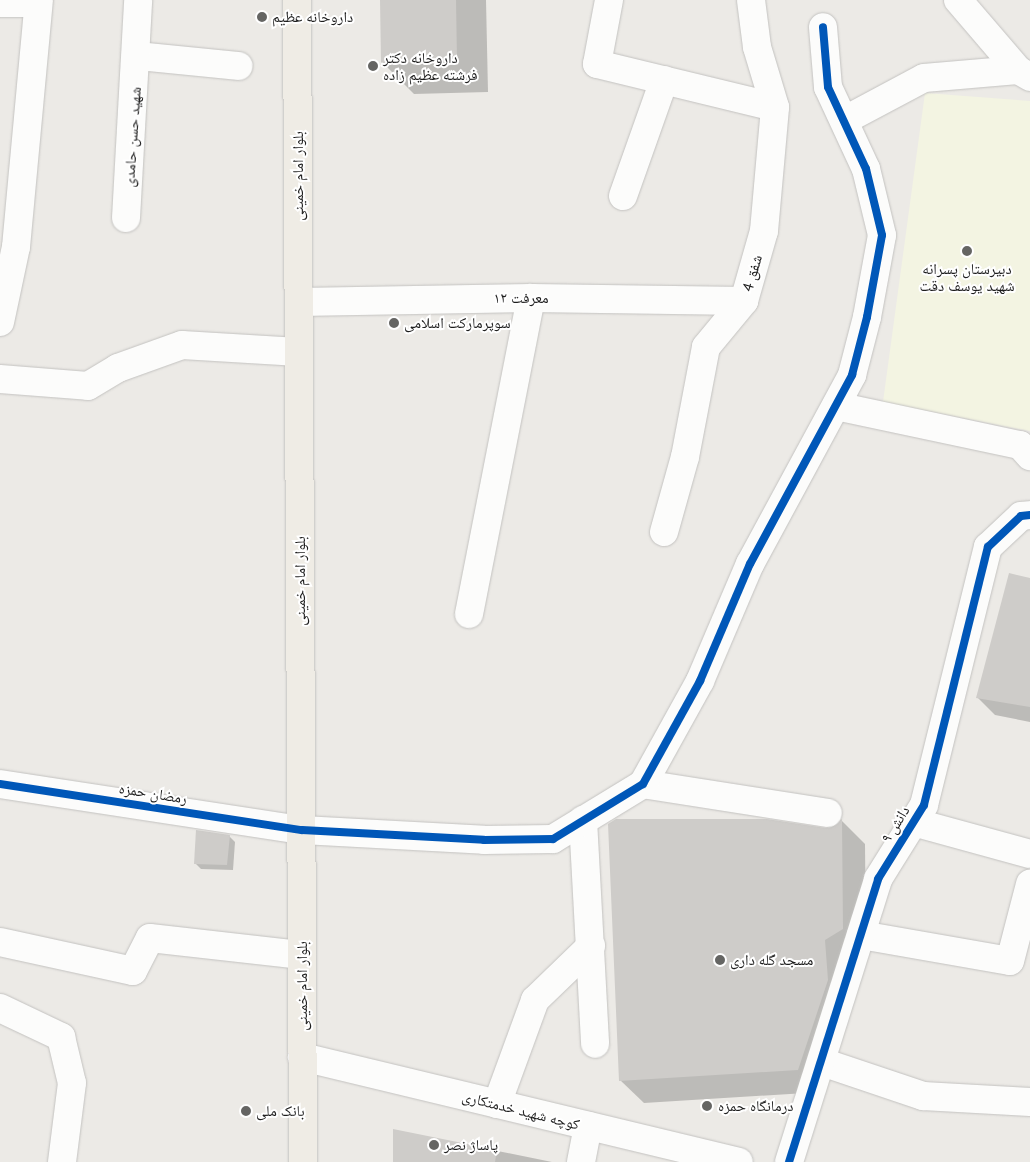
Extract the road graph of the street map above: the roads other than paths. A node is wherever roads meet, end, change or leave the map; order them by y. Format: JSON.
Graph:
{"nodes":[{"id":1,"x":138,"y":0,"type":"edge"},
{"id":2,"x":297,"y":0,"type":"edge"},
{"id":3,"x":609,"y":0,"type":"edge"},
{"id":4,"x":751,"y":0,"type":"edge"},
{"id":5,"x":958,"y":0,"type":"edge"},
{"id":6,"x":39,"y":1,"type":"edge"},
{"id":7,"x":0,"y":3,"type":"edge"},
{"id":8,"x":823,"y":27,"type":"dead end"},
{"id":9,"x":138,"y":56,"type":"junction"},
{"id":10,"x":239,"y":66,"type":"dead end"},
{"id":11,"x":1024,"y":73,"type":"edge"},
{"id":12,"x":664,"y":80,"type":"junction"},
{"id":13,"x":775,"y":108,"type":"junction"},
{"id":14,"x":845,"y":120,"type":"junction"},
{"id":15,"x":624,"y":196,"type":"dead end"},
{"id":16,"x":126,"y":218,"type":"dead end"},
{"id":17,"x":531,"y":298,"type":"junction"},
{"id":18,"x":744,"y":301,"type":"junction"},
{"id":19,"x":299,"y":302,"type":"junction"},
{"id":20,"x":0,"y":322,"type":"edge"},
{"id":21,"x":299,"y":352,"type":"junction"},
{"id":22,"x":0,"y":379,"type":"edge"},
{"id":23,"x":836,"y":406,"type":"junction"},
{"id":24,"x":1030,"y":456,"type":"edge"},
{"id":25,"x":1030,"y":515,"type":"edge"},
{"id":26,"x":664,"y":532,"type":"dead end"},
{"id":27,"x":469,"y":614,"type":"dead end"},
{"id":28,"x":0,"y":784,"type":"edge"},
{"id":29,"x":643,"y":784,"type":"junction"},
{"id":30,"x":828,"y":813,"type":"dead end"},
{"id":31,"x":583,"y":820,"type":"junction"},
{"id":32,"x":913,"y":822,"type":"junction"},
{"id":33,"x":302,"y":830,"type":"junction"},
{"id":34,"x":1030,"y":854,"type":"edge"},
{"id":35,"x":1030,"y":884,"type":"edge"},
{"id":36,"x":861,"y":934,"type":"junction"},
{"id":37,"x":0,"y":942,"type":"edge"},
{"id":38,"x":591,"y":946,"type":"junction"},
{"id":39,"x":302,"y":955,"type":"junction"},
{"id":40,"x":0,"y":1008,"type":"edge"},
{"id":41,"x":595,"y":1044,"type":"dead end"},
{"id":42,"x":302,"y":1057,"type":"junction"},
{"id":43,"x":822,"y":1062,"type":"junction"},
{"id":44,"x":1030,"y":1102,"type":"edge"},
{"id":45,"x":497,"y":1104,"type":"junction"},
{"id":46,"x":588,"y":1126,"type":"junction"},
{"id":47,"x":62,"y":1162,"type":"edge"},
{"id":48,"x":303,"y":1162,"type":"edge"},
{"id":49,"x":581,"y":1162,"type":"edge"},
{"id":50,"x":739,"y":1162,"type":"edge"},
{"id":51,"x":789,"y":1162,"type":"edge"}],
"edges":[{"from":1,"to":9,"type":"street","name":"شهید حسن حامدی"},
{"from":2,"to":19,"type":"main road","name":"بلوار امام خمینی"},
{"from":3,"to":12,"type":"street"},
{"from":4,"to":13,"type":"street","name":"شفق 4"},
{"from":5,"to":11,"type":"street"},
{"from":6,"to":7,"type":"street"},
{"from":6,"to":20,"type":"street"},
{"from":8,"to":14,"type":"street"},
{"from":9,"to":10,"type":"street"},
{"from":9,"to":16,"type":"street","name":"شهید حسن حامدی"},
{"from":11,"to":14,"type":"street"},
{"from":12,"to":13,"type":"street"},
{"from":12,"to":15,"type":"street"},
{"from":13,"to":18,"type":"street","name":"شفق 4"},
{"from":14,"to":23,"type":"street"},
{"from":17,"to":18,"type":"street","name":"معرفت ۱۲"},
{"from":17,"to":19,"type":"street","name":"معرفت ۱۲"},
{"from":17,"to":27,"type":"street"},
{"from":18,"to":26,"type":"street","name":"شفق 4"},
{"from":19,"to":21,"type":"main road","name":"بلوار امام خمینی"},
{"from":21,"to":22,"type":"street"},
{"from":21,"to":33,"type":"main road","name":"بلوار امام خمینی"},
{"from":23,"to":24,"type":"street"},
{"from":23,"to":29,"type":"street"},
{"from":25,"to":32,"type":"street","name":"دانش ۹"},
{"from":28,"to":33,"type":"street","name":"رمضان حمزه"},
{"from":29,"to":30,"type":"street"},
{"from":29,"to":31,"type":"street","name":"رمضان حمزه"},
{"from":31,"to":33,"type":"street","name":"رمضان حمزه"},
{"from":31,"to":38,"type":"street"},
{"from":32,"to":34,"type":"street"},
{"from":32,"to":36,"type":"street","name":"دانش ۹"},
{"from":33,"to":39,"type":"main road","name":"بلوار امام خمینی"},
{"from":35,"to":36,"type":"street"},
{"from":36,"to":43,"type":"street","name":"دانش ۹"},
{"from":37,"to":39,"type":"street"},
{"from":38,"to":41,"type":"street"},
{"from":38,"to":45,"type":"street"},
{"from":39,"to":42,"type":"main road","name":"بلوار امام خمینی"},
{"from":40,"to":47,"type":"street"},
{"from":42,"to":45,"type":"street","name":"کوچه شهید خدمتکاری"},
{"from":42,"to":48,"type":"main road","name":"بلوار امام خمینی"},
{"from":43,"to":44,"type":"street"},
{"from":43,"to":51,"type":"street","name":"دانش ۹"},
{"from":45,"to":46,"type":"street","name":"کوچه شهید خدمتکاری"},
{"from":46,"to":49,"type":"street"},
{"from":46,"to":50,"type":"street","name":"کوچه شهید خدمتکاری"}]}
